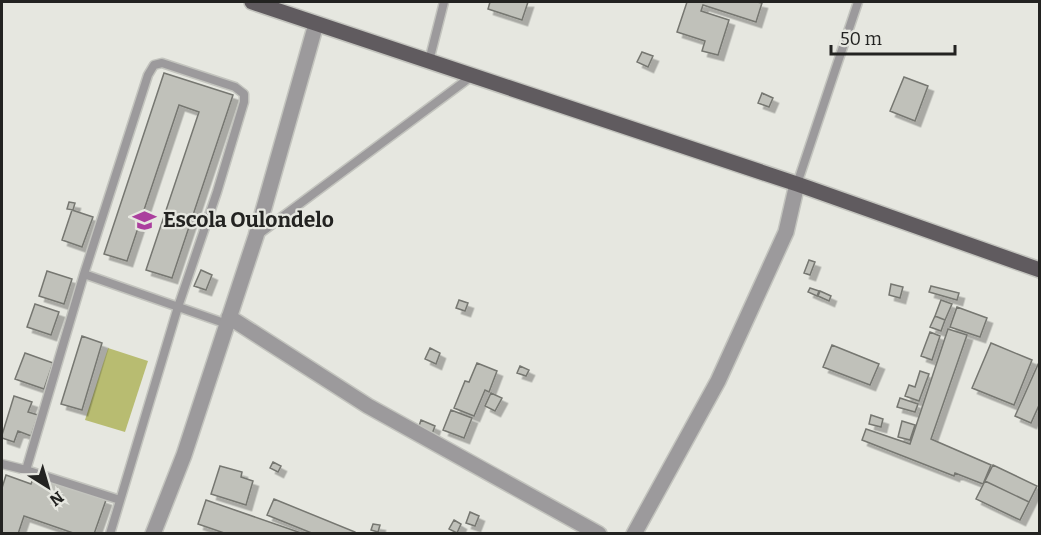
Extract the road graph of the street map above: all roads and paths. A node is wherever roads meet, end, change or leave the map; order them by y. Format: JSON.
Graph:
{"nodes":[{"id":1,"x":252,"y":2,"type":"edge"},
{"id":2,"x":444,"y":2,"type":"edge"},
{"id":3,"x":858,"y":2,"type":"edge"},
{"id":4,"x":316,"y":24,"type":"junction"},
{"id":5,"x":429,"y":61,"type":"junction"},
{"id":6,"x":472,"y":76,"type":"junction"},
{"id":7,"x":797,"y":184,"type":"junction"},
{"id":8,"x":256,"y":237,"type":"junction"},
{"id":9,"x":1040,"y":270,"type":"edge"},
{"id":10,"x":84,"y":274,"type":"junction"},
{"id":11,"x":178,"y":307,"type":"junction"},
{"id":12,"x":228,"y":321,"type":"junction"},
{"id":13,"x":2,"y":464,"type":"edge"},
{"id":14,"x":26,"y":470,"type":"junction"},
{"id":15,"x":120,"y":500,"type":"junction"},
{"id":16,"x":110,"y":534,"type":"edge"},
{"id":17,"x":153,"y":534,"type":"edge"},
{"id":18,"x":599,"y":534,"type":"edge"},
{"id":19,"x":634,"y":534,"type":"edge"}],
"edges":[{"from":1,"to":4,"type":"main road"},
{"from":2,"to":5,"type":"lane"},
{"from":3,"to":7,"type":"lane"},
{"from":4,"to":5,"type":"main road"},
{"from":4,"to":8,"type":"street"},
{"from":5,"to":6,"type":"main road"},
{"from":6,"to":7,"type":"main road"},
{"from":6,"to":8,"type":"lane"},
{"from":7,"to":9,"type":"main road"},
{"from":7,"to":19,"type":"street"},
{"from":8,"to":12,"type":"street"},
{"from":10,"to":11,"type":"lane"},
{"from":10,"to":11,"type":"lane"},
{"from":10,"to":14,"type":"lane"},
{"from":11,"to":12,"type":"lane"},
{"from":11,"to":15,"type":"lane"},
{"from":12,"to":17,"type":"street"},
{"from":12,"to":18,"type":"street"},
{"from":13,"to":14,"type":"lane"},
{"from":14,"to":15,"type":"lane"},
{"from":15,"to":16,"type":"lane"}]}
